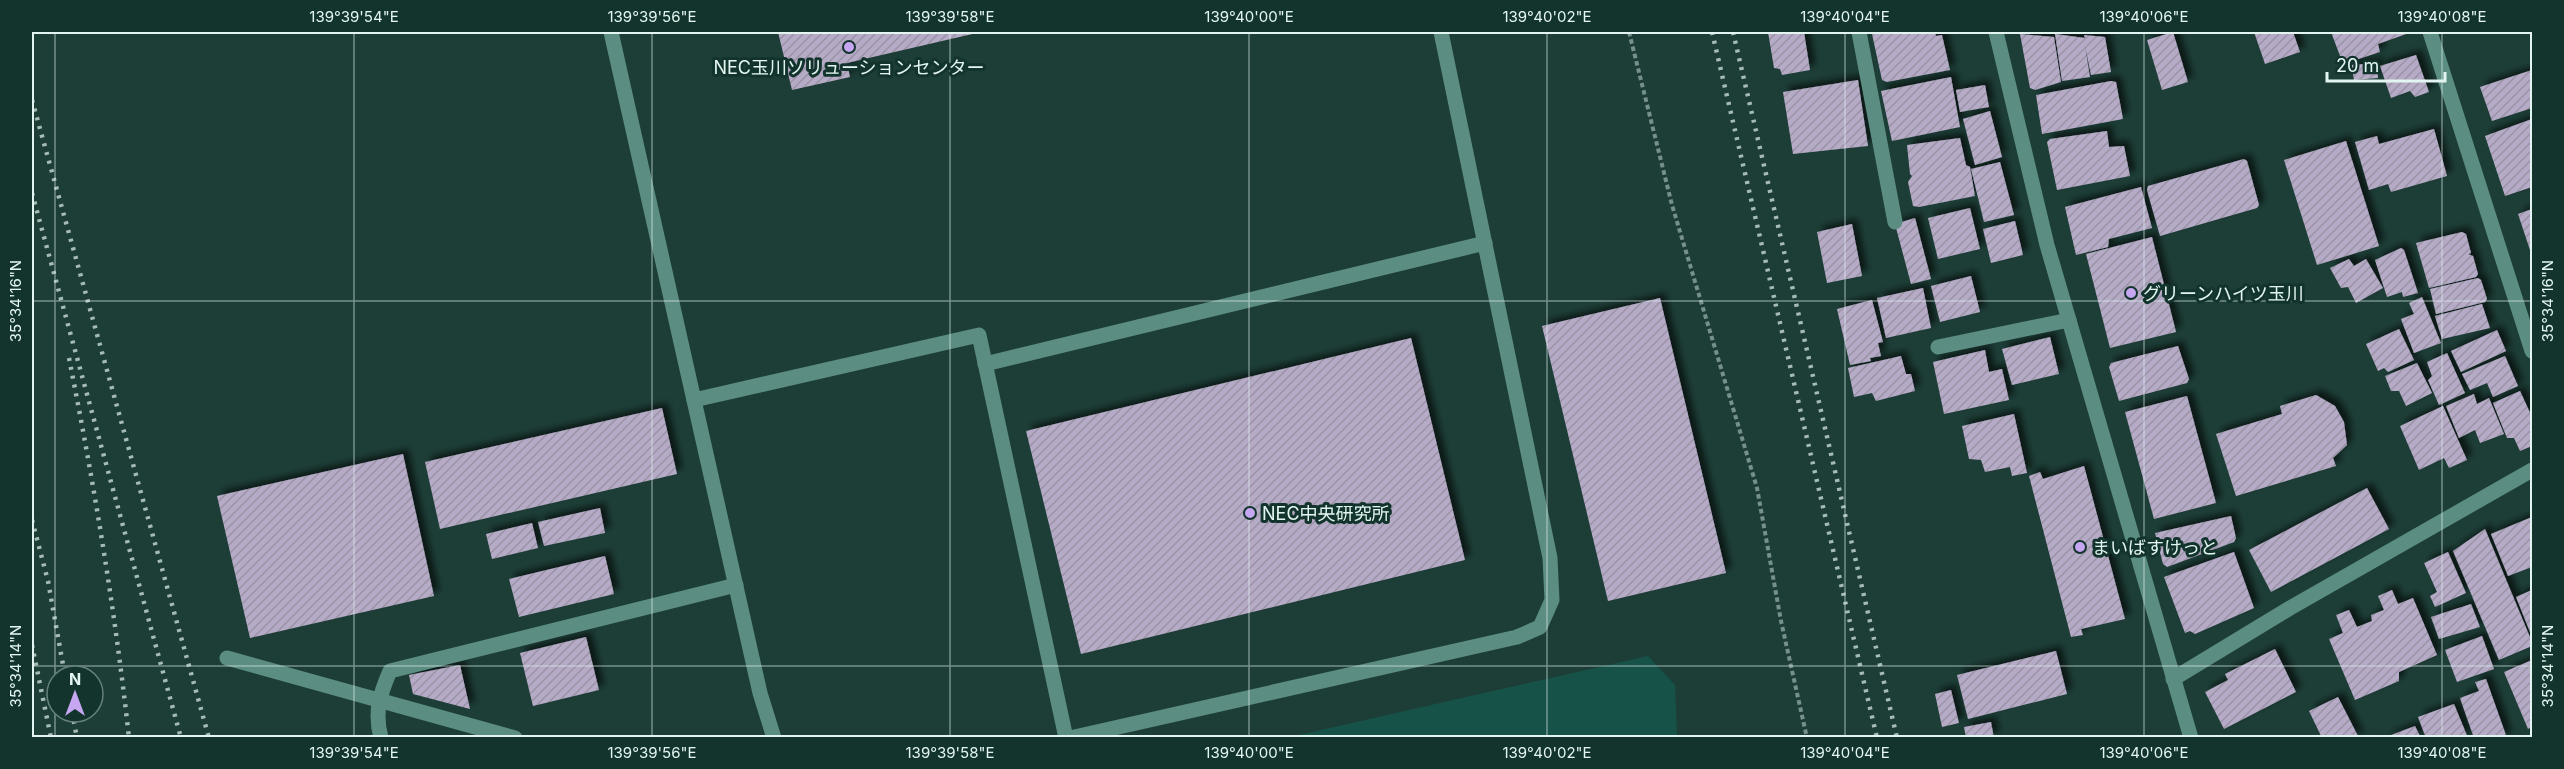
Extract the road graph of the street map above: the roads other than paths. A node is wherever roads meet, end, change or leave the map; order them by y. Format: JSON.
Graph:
{"nodes":[{"id":1,"x":611,"y":32,"type":"edge"},
{"id":2,"x":1442,"y":32,"type":"edge"},
{"id":3,"x":1859,"y":32,"type":"edge"},
{"id":4,"x":1996,"y":32,"type":"edge"},
{"id":5,"x":2430,"y":32,"type":"edge"},
{"id":6,"x":1895,"y":222,"type":"dead end"},
{"id":7,"x":1485,"y":243,"type":"junction"},
{"id":8,"x":2069,"y":320,"type":"junction"},
{"id":9,"x":1938,"y":347,"type":"dead end"},
{"id":10,"x":2532,"y":351,"type":"edge"},
{"id":11,"x":985,"y":364,"type":"junction"},
{"id":12,"x":694,"y":400,"type":"junction"},
{"id":13,"x":2532,"y":470,"type":"edge"},
{"id":14,"x":736,"y":585,"type":"junction"},
{"id":15,"x":226,"y":657,"type":"dead end"},
{"id":16,"x":2173,"y":679,"type":"junction"},
{"id":17,"x":378,"y":700,"type":"junction"},
{"id":18,"x":381,"y":738,"type":"edge"},
{"id":19,"x":515,"y":738,"type":"edge"},
{"id":20,"x":774,"y":738,"type":"edge"},
{"id":21,"x":1068,"y":738,"type":"edge"},
{"id":22,"x":2191,"y":738,"type":"edge"}],
"edges":[{"from":1,"to":12,"type":"street"},
{"from":2,"to":7,"type":"street"},
{"from":3,"to":6,"type":"street"},
{"from":4,"to":8,"type":"street"},
{"from":5,"to":10,"type":"street"},
{"from":7,"to":11,"type":"street"},
{"from":7,"to":21,"type":"street"},
{"from":8,"to":9,"type":"street"},
{"from":8,"to":16,"type":"street"},
{"from":11,"to":12,"type":"street"},
{"from":11,"to":21,"type":"street"},
{"from":12,"to":14,"type":"street"},
{"from":13,"to":16,"type":"street"},
{"from":14,"to":17,"type":"street"},
{"from":14,"to":20,"type":"street"},
{"from":15,"to":17,"type":"street"},
{"from":16,"to":22,"type":"street"},
{"from":17,"to":18,"type":"street"},
{"from":17,"to":19,"type":"street"}]}
